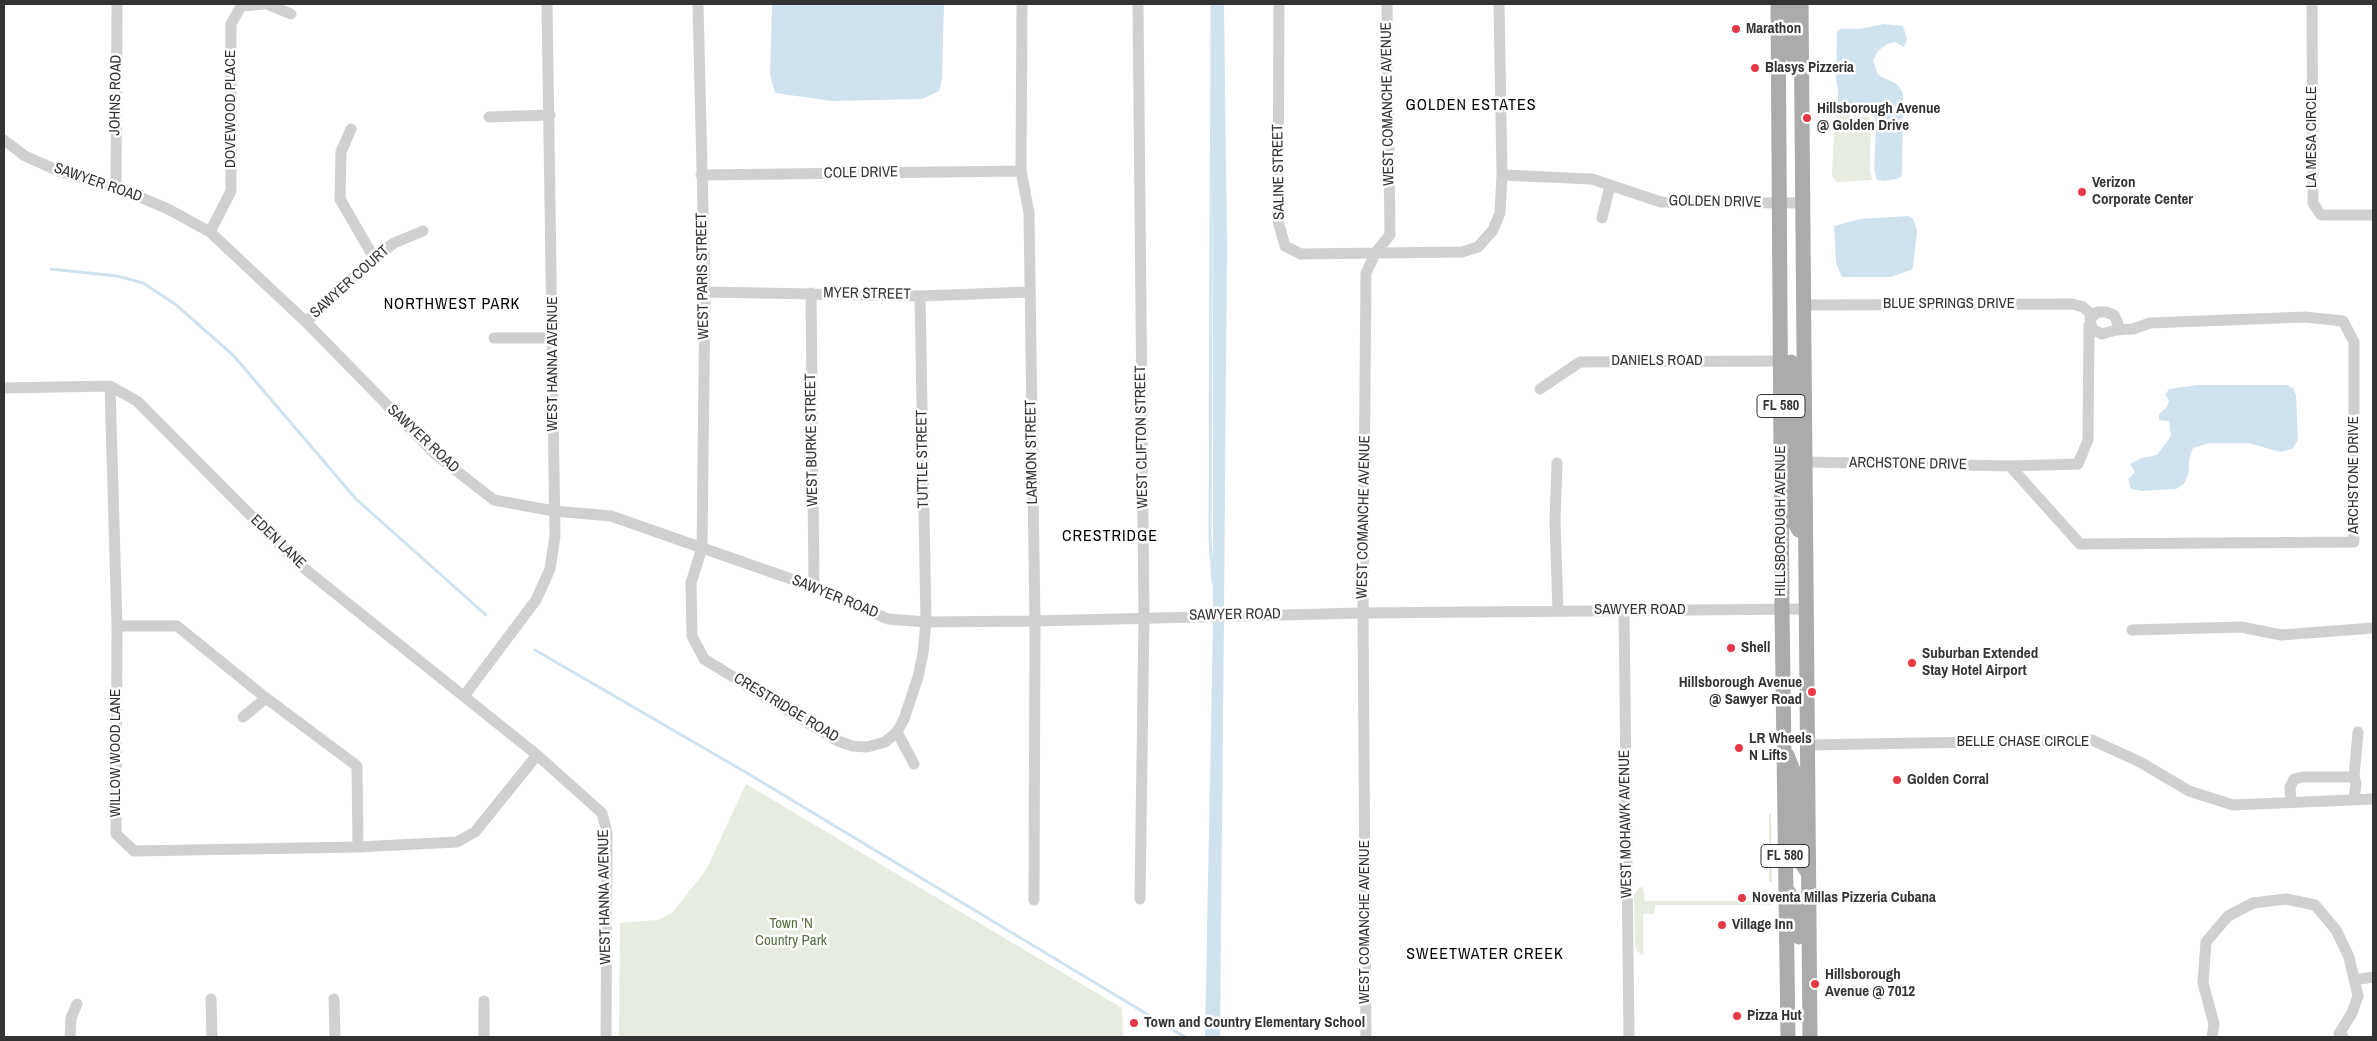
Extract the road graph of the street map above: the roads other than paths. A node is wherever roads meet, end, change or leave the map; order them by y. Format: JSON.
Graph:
{"nodes":[{"id":1,"x":117,"y":4,"type":"edge"},
{"id":2,"x":266,"y":4,"type":"edge"},
{"id":3,"x":547,"y":4,"type":"edge"},
{"id":4,"x":698,"y":4,"type":"edge"},
{"id":5,"x":1022,"y":4,"type":"edge"},
{"id":6,"x":1138,"y":4,"type":"edge"},
{"id":7,"x":1279,"y":4,"type":"edge"},
{"id":8,"x":1388,"y":4,"type":"edge"},
{"id":9,"x":1499,"y":4,"type":"edge"},
{"id":10,"x":1778,"y":4,"type":"edge"},
{"id":11,"x":1790,"y":4,"type":"edge"},
{"id":12,"x":1802,"y":4,"type":"edge"},
{"id":13,"x":2312,"y":4,"type":"edge"},
{"id":14,"x":291,"y":14,"type":"dead end"},
{"id":15,"x":1802,"y":75,"type":"junction"},
{"id":16,"x":550,"y":115,"type":"junction"},
{"id":17,"x":489,"y":117,"type":"dead end"},
{"id":18,"x":351,"y":128,"type":"dead end"},
{"id":19,"x":4,"y":140,"type":"edge"},
{"id":20,"x":1022,"y":171,"type":"junction"},
{"id":21,"x":701,"y":174,"type":"junction"},
{"id":22,"x":1502,"y":175,"type":"junction"},
{"id":23,"x":1610,"y":186,"type":"junction"},
{"id":24,"x":116,"y":187,"type":"junction"},
{"id":25,"x":1780,"y":203,"type":"junction"},
{"id":26,"x":1803,"y":203,"type":"junction"},
{"id":27,"x":2373,"y":215,"type":"edge"},
{"id":28,"x":1602,"y":218,"type":"dead end"},
{"id":29,"x":423,"y":231,"type":"dead end"},
{"id":30,"x":210,"y":232,"type":"junction"},
{"id":31,"x":1376,"y":252,"type":"junction"},
{"id":32,"x":374,"y":258,"type":"junction"},
{"id":33,"x":705,"y":292,"type":"junction"},
{"id":34,"x":1029,"y":292,"type":"junction"},
{"id":35,"x":811,"y":293,"type":"junction"},
{"id":36,"x":920,"y":296,"type":"junction"},
{"id":37,"x":1803,"y":305,"type":"junction"},
{"id":38,"x":2091,"y":320,"type":"junction"},
{"id":39,"x":306,"y":322,"type":"junction"},
{"id":40,"x":1781,"y":324,"type":"junction"},
{"id":41,"x":2116,"y":330,"type":"junction"},
{"id":42,"x":494,"y":338,"type":"dead end"},
{"id":43,"x":553,"y":338,"type":"junction"},
{"id":44,"x":1781,"y":361,"type":"junction"},
{"id":45,"x":110,"y":386,"type":"junction"},
{"id":46,"x":4,"y":388,"type":"edge"},
{"id":47,"x":1540,"y":388,"type":"dead end"},
{"id":48,"x":1781,"y":440,"type":"junction"},
{"id":49,"x":1806,"y":462,"type":"junction"},
{"id":50,"x":1556,"y":463,"type":"dead end"},
{"id":51,"x":2010,"y":466,"type":"junction"},
{"id":52,"x":554,"y":511,"type":"junction"},
{"id":53,"x":1806,"y":542,"type":"junction"},
{"id":54,"x":702,"y":548,"type":"junction"},
{"id":55,"x":814,"y":587,"type":"junction"},
{"id":56,"x":1805,"y":609,"type":"junction"},
{"id":57,"x":1624,"y":610,"type":"junction"},
{"id":58,"x":1782,"y":610,"type":"junction"},
{"id":59,"x":1558,"y":611,"type":"junction"},
{"id":60,"x":1363,"y":613,"type":"junction"},
{"id":61,"x":1144,"y":617,"type":"junction"},
{"id":62,"x":1035,"y":621,"type":"junction"},
{"id":63,"x":926,"y":622,"type":"junction"},
{"id":64,"x":117,"y":626,"type":"junction"},
{"id":65,"x":2373,"y":628,"type":"edge"},
{"id":66,"x":2132,"y":630,"type":"dead end"},
{"id":67,"x":464,"y":696,"type":"junction"},
{"id":68,"x":266,"y":698,"type":"junction"},
{"id":69,"x":243,"y":716,"type":"dead end"},
{"id":70,"x":897,"y":732,"type":"junction"},
{"id":71,"x":2358,"y":732,"type":"dead end"},
{"id":72,"x":1807,"y":745,"type":"junction"},
{"id":73,"x":1783,"y":747,"type":"junction"},
{"id":74,"x":537,"y":755,"type":"junction"},
{"id":75,"x":914,"y":764,"type":"dead end"},
{"id":76,"x":2354,"y":777,"type":"junction"},
{"id":77,"x":2373,"y":799,"type":"edge"},
{"id":78,"x":2354,"y":800,"type":"junction"},
{"id":79,"x":2291,"y":802,"type":"junction"},
{"id":80,"x":358,"y":847,"type":"junction"},
{"id":81,"x":1809,"y":874,"type":"junction"},
{"id":82,"x":1785,"y":888,"type":"junction"},
{"id":83,"x":1140,"y":899,"type":"dead end"},
{"id":84,"x":1034,"y":900,"type":"dead end"},
{"id":85,"x":2373,"y":978,"type":"edge"},
{"id":86,"x":2354,"y":980,"type":"junction"},
{"id":87,"x":211,"y":999,"type":"dead end"},
{"id":88,"x":334,"y":999,"type":"dead end"},
{"id":89,"x":484,"y":1001,"type":"dead end"},
{"id":90,"x":77,"y":1004,"type":"dead end"},
{"id":91,"x":1787,"y":1008,"type":"junction"},
{"id":92,"x":1810,"y":1033,"type":"edge"},
{"id":93,"x":2341,"y":1036,"type":"edge"},
{"id":94,"x":70,"y":1037,"type":"edge"},
{"id":95,"x":212,"y":1037,"type":"edge"},
{"id":96,"x":335,"y":1037,"type":"edge"},
{"id":97,"x":484,"y":1037,"type":"edge"},
{"id":98,"x":606,"y":1037,"type":"edge"},
{"id":99,"x":1366,"y":1037,"type":"edge"},
{"id":100,"x":1629,"y":1037,"type":"edge"},
{"id":101,"x":1788,"y":1037,"type":"edge"},
{"id":102,"x":1796,"y":1037,"type":"edge"},
{"id":103,"x":2212,"y":1037,"type":"edge"}],
"edges":[{"from":1,"to":24,"type":"street","name":"JOHNS ROAD"},
{"from":2,"to":14,"type":"street","name":"DOVEWOOD PLACE"},
{"from":2,"to":30,"type":"street","name":"DOVEWOOD PLACE"},
{"from":3,"to":16,"type":"street","name":"WEST HANNA AVENUE"},
{"from":4,"to":21,"type":"street","name":"WEST PARIS STREET"},
{"from":5,"to":20,"type":"street","name":"LARMON STREET"},
{"from":6,"to":61,"type":"street","name":"WEST CLIFTON STREET"},
{"from":7,"to":31,"type":"street","name":"SALINE STREET"},
{"from":8,"to":31,"type":"street","name":"WEST COMANCHE AVENUE"},
{"from":9,"to":22,"type":"street"},
{"from":10,"to":25,"type":"main road","name":"HILLSBOROUGH AVENUE","number":"FL 580"},
{"from":11,"to":15,"type":"main road"},
{"from":12,"to":15,"type":"main road","name":"HILLSBOROUGH AVENUE","number":"FL 580"},
{"from":13,"to":27,"type":"street","name":"LA MESA CIRCLE"},
{"from":15,"to":26,"type":"main road","name":"HILLSBOROUGH AVENUE","number":"FL 580"},
{"from":16,"to":17,"type":"street"},
{"from":16,"to":43,"type":"street","name":"WEST HANNA AVENUE"},
{"from":18,"to":32,"type":"street"},
{"from":19,"to":24,"type":"street","name":"SAWYER ROAD"},
{"from":20,"to":21,"type":"street","name":"COLE DRIVE"},
{"from":20,"to":34,"type":"street","name":"LARMON STREET"},
{"from":21,"to":33,"type":"street","name":"WEST PARIS STREET"},
{"from":22,"to":23,"type":"street","name":"GOLDEN DRIVE"},
{"from":22,"to":31,"type":"street","name":"SALINE STREET"},
{"from":23,"to":25,"type":"street","name":"GOLDEN DRIVE"},
{"from":23,"to":28,"type":"street"},
{"from":24,"to":30,"type":"street","name":"SAWYER ROAD"},
{"from":25,"to":26,"type":"street","name":"GOLDEN DRIVE"},
{"from":25,"to":40,"type":"main road","name":"HILLSBOROUGH AVENUE","number":"FL 580"},
{"from":26,"to":37,"type":"main road","name":"HILLSBOROUGH AVENUE","number":"FL 580"},
{"from":29,"to":32,"type":"street","name":"SAWYER COURT"},
{"from":30,"to":39,"type":"street","name":"SAWYER ROAD"},
{"from":31,"to":60,"type":"street","name":"WEST COMANCHE AVENUE"},
{"from":32,"to":39,"type":"street","name":"SAWYER COURT"},
{"from":33,"to":35,"type":"street","name":"MYER STREET"},
{"from":33,"to":54,"type":"street","name":"WEST PARIS STREET"},
{"from":34,"to":36,"type":"street","name":"MYER STREET"},
{"from":34,"to":62,"type":"street","name":"LARMON STREET"},
{"from":35,"to":36,"type":"street","name":"MYER STREET"},
{"from":35,"to":55,"type":"street","name":"WEST BURKE STREET"},
{"from":36,"to":63,"type":"street","name":"TUTTLE STREET"},
{"from":37,"to":38,"type":"street","name":"BLUE SPRINGS DRIVE"},
{"from":37,"to":49,"type":"main road","name":"HILLSBOROUGH AVENUE","number":"FL 580"},
{"from":38,"to":41,"type":"street"},
{"from":38,"to":41,"type":"street"},
{"from":38,"to":51,"type":"street","name":"ARCHSTONE DRIVE"},
{"from":39,"to":52,"type":"street","name":"SAWYER ROAD"},
{"from":40,"to":44,"type":"main road","name":"HILLSBOROUGH AVENUE","number":"FL 580"},
{"from":40,"to":49,"type":"main road"},
{"from":41,"to":51,"type":"street","name":"ARCHSTONE DRIVE"},
{"from":42,"to":43,"type":"street"},
{"from":43,"to":52,"type":"street","name":"WEST HANNA AVENUE"},
{"from":44,"to":47,"type":"street","name":"DANIELS ROAD"},
{"from":44,"to":48,"type":"main road","name":"HILLSBOROUGH AVENUE","number":"FL 580"},
{"from":45,"to":46,"type":"street"},
{"from":45,"to":64,"type":"street","name":"WILLOW WOOD LANE"},
{"from":45,"to":67,"type":"street","name":"EDEN LANE"},
{"from":48,"to":53,"type":"main road"},
{"from":48,"to":58,"type":"main road","name":"HILLSBOROUGH AVENUE","number":"FL 580"},
{"from":49,"to":51,"type":"street","name":"ARCHSTONE DRIVE"},
{"from":49,"to":53,"type":"main road","name":"HILLSBOROUGH AVENUE","number":"FL 580"},
{"from":50,"to":59,"type":"street"},
{"from":52,"to":54,"type":"street","name":"SAWYER ROAD"},
{"from":52,"to":67,"type":"street","name":"WEST HANNA AVENUE"},
{"from":53,"to":56,"type":"main road","name":"HILLSBOROUGH AVENUE","number":"FL 580"},
{"from":54,"to":55,"type":"street","name":"SAWYER ROAD"},
{"from":54,"to":70,"type":"street","name":"CRESTRIDGE ROAD"},
{"from":55,"to":63,"type":"street","name":"SAWYER ROAD"},
{"from":56,"to":58,"type":"street","name":"SAWYER ROAD"},
{"from":56,"to":72,"type":"main road","name":"HILLSBOROUGH AVENUE","number":"FL 580"},
{"from":57,"to":58,"type":"street","name":"SAWYER ROAD"},
{"from":57,"to":59,"type":"street","name":"SAWYER ROAD"},
{"from":57,"to":100,"type":"street","name":"WEST MOHAWK AVENUE"},
{"from":58,"to":73,"type":"main road","name":"HILLSBOROUGH AVENUE","number":"FL 580"},
{"from":59,"to":60,"type":"street","name":"SAWYER ROAD"},
{"from":60,"to":61,"type":"street","name":"SAWYER ROAD"},
{"from":60,"to":99,"type":"street","name":"WEST COMANCHE AVENUE"},
{"from":61,"to":62,"type":"street","name":"SAWYER ROAD"},
{"from":61,"to":83,"type":"street","name":"WEST CLIFTON STREET"},
{"from":62,"to":63,"type":"street","name":"SAWYER ROAD"},
{"from":62,"to":84,"type":"street","name":"LARMON STREET"},
{"from":63,"to":70,"type":"street"},
{"from":64,"to":68,"type":"street"},
{"from":64,"to":80,"type":"street","name":"WILLOW WOOD LANE"},
{"from":65,"to":66,"type":"street"},
{"from":67,"to":74,"type":"street","name":"EDEN LANE"},
{"from":68,"to":69,"type":"street"},
{"from":68,"to":80,"type":"street"},
{"from":70,"to":75,"type":"street"},
{"from":71,"to":76,"type":"street"},
{"from":72,"to":79,"type":"street","name":"BELLE CHASE CIRCLE"},
{"from":72,"to":81,"type":"main road","name":"HILLSBOROUGH AVENUE","number":"FL 580"},
{"from":73,"to":81,"type":"main road"},
{"from":73,"to":82,"type":"main road","name":"HILLSBOROUGH AVENUE","number":"FL 580"},
{"from":74,"to":80,"type":"street","name":"WILLOW WOOD LANE"},
{"from":74,"to":98,"type":"street","name":"WEST HANNA AVENUE"},
{"from":76,"to":78,"type":"street"},
{"from":76,"to":79,"type":"street"},
{"from":77,"to":78,"type":"street","name":"BELLE CHASE CIRCLE"},
{"from":78,"to":79,"type":"street","name":"BELLE CHASE CIRCLE"},
{"from":81,"to":92,"type":"main road","name":"HILLSBOROUGH AVENUE","number":"FL 580"},
{"from":82,"to":91,"type":"main road","name":"HILLSBOROUGH AVENUE","number":"FL 580"},
{"from":82,"to":92,"type":"main road"},
{"from":85,"to":86,"type":"street"},
{"from":86,"to":93,"type":"street"},
{"from":86,"to":103,"type":"street"},
{"from":87,"to":95,"type":"street"},
{"from":88,"to":96,"type":"street"},
{"from":89,"to":97,"type":"street"},
{"from":90,"to":94,"type":"street"},
{"from":91,"to":101,"type":"main road","name":"HILLSBOROUGH AVENUE","number":"FL 580"},
{"from":91,"to":102,"type":"main road"}]}
